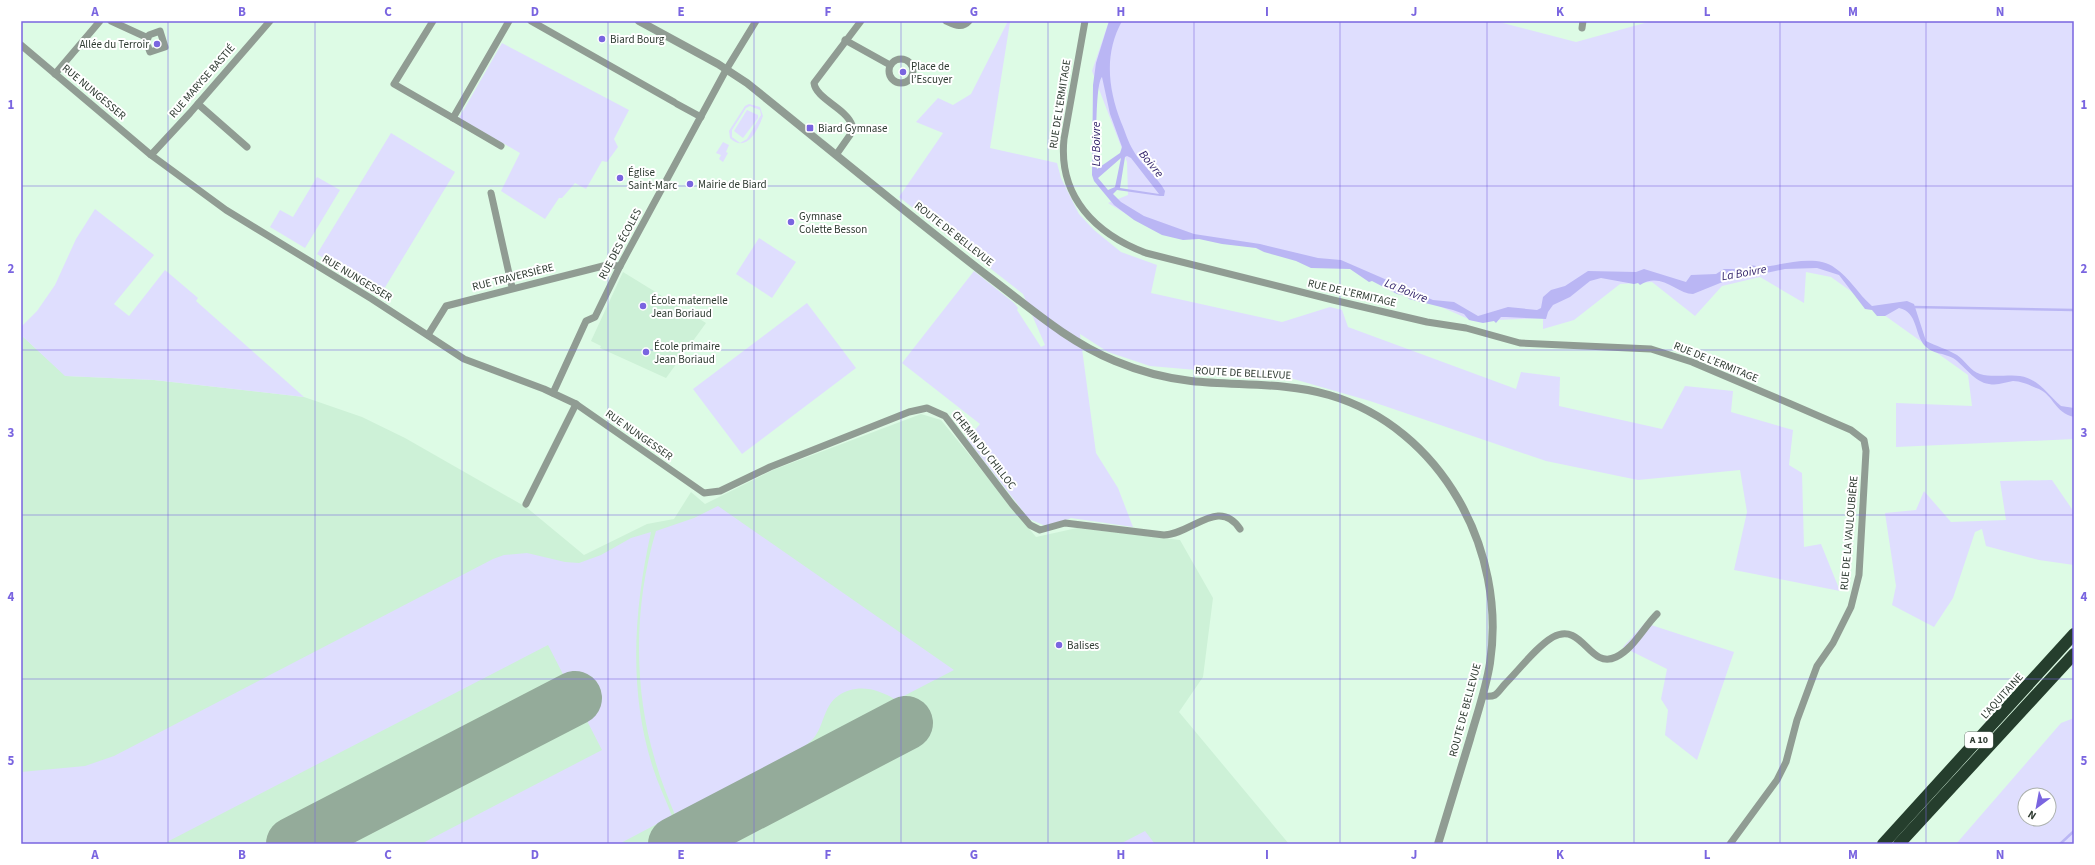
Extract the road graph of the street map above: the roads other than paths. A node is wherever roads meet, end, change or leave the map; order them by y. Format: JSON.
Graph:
{"nodes":[{"id":1,"x":100,"y":21,"type":"edge"},
{"id":2,"x":111,"y":21,"type":"edge"},
{"id":3,"x":270,"y":21,"type":"edge"},
{"id":4,"x":433,"y":21,"type":"edge"},
{"id":5,"x":509,"y":21,"type":"edge"},
{"id":6,"x":531,"y":21,"type":"edge"},
{"id":7,"x":639,"y":21,"type":"edge"},
{"id":8,"x":756,"y":21,"type":"edge"},
{"id":9,"x":861,"y":21,"type":"edge"},
{"id":10,"x":946,"y":21,"type":"edge"},
{"id":11,"x":969,"y":21,"type":"edge"},
{"id":12,"x":1085,"y":21,"type":"edge"},
{"id":13,"x":148,"y":38,"type":"dead end"},
{"id":14,"x":845,"y":40,"type":"junction"},
{"id":15,"x":21,"y":45,"type":"edge"},
{"id":16,"x":890,"y":65,"type":"dead end"},
{"id":17,"x":726,"y":70,"type":"junction"},
{"id":18,"x":55,"y":74,"type":"junction"},
{"id":19,"x":198,"y":104,"type":"junction"},
{"id":20,"x":701,"y":117,"type":"junction"},
{"id":21,"x":454,"y":118,"type":"junction"},
{"id":22,"x":501,"y":146,"type":"dead end"},
{"id":23,"x":247,"y":147,"type":"dead end"},
{"id":24,"x":151,"y":155,"type":"junction"},
{"id":25,"x":836,"y":155,"type":"junction"},
{"id":26,"x":491,"y":192,"type":"dead end"},
{"id":27,"x":620,"y":266,"type":"junction"},
{"id":28,"x":512,"y":287,"type":"junction"},
{"id":29,"x":428,"y":335,"type":"junction"},
{"id":30,"x":553,"y":393,"type":"junction"},
{"id":31,"x":576,"y":404,"type":"junction"},
{"id":32,"x":1858,"y":434,"type":"joint"},
{"id":33,"x":704,"y":493,"type":"joint"},
{"id":34,"x":526,"y":504,"type":"dead end"},
{"id":35,"x":1240,"y":529,"type":"dead end"},
{"id":36,"x":1658,"y":614,"type":"dead end"},
{"id":37,"x":2074,"y":634,"type":"edge"},
{"id":38,"x":2074,"y":654,"type":"edge"},
{"id":39,"x":1483,"y":696,"type":"junction"},
{"id":40,"x":1438,"y":844,"type":"edge"},
{"id":41,"x":1730,"y":844,"type":"edge"},
{"id":42,"x":1882,"y":844,"type":"edge"},
{"id":43,"x":1899,"y":844,"type":"edge"}],
"edges":[{"from":1,"to":18,"type":"street"},
{"from":2,"to":13,"type":"street"},
{"from":3,"to":19,"type":"street","name":"RUE MARYSE BASTIÉ"},
{"from":4,"to":21,"type":"street"},
{"from":5,"to":21,"type":"street"},
{"from":6,"to":20,"type":"street"},
{"from":7,"to":17,"type":"street","name":"ROUTE DE BELLEVUE"},
{"from":8,"to":17,"type":"street","name":"RUE DES ÉCOLES"},
{"from":9,"to":14,"type":"street"},
{"from":10,"to":11,"type":"street"},
{"from":12,"to":32,"type":"street","name":"RUE DE L’ERMITAGE"},
{"from":14,"to":16,"type":"street"},
{"from":14,"to":25,"type":"street"},
{"from":15,"to":18,"type":"street","name":"RUE NUNGESSER"},
{"from":17,"to":20,"type":"street","name":"RUE DES ÉCOLES"},
{"from":17,"to":25,"type":"street","name":"ROUTE DE BELLEVUE"},
{"from":18,"to":24,"type":"street","name":"RUE NUNGESSER"},
{"from":19,"to":23,"type":"street"},
{"from":19,"to":24,"type":"street","name":"RUE MARYSE BASTIÉ"},
{"from":20,"to":27,"type":"street","name":"RUE DES ÉCOLES"},
{"from":21,"to":22,"type":"street"},
{"from":24,"to":29,"type":"street","name":"RUE NUNGESSER"},
{"from":25,"to":39,"type":"street","name":"ROUTE DE BELLEVUE"},
{"from":26,"to":28,"type":"street"},
{"from":27,"to":28,"type":"street","name":"RUE TRAVERSIÈRE"},
{"from":27,"to":30,"type":"street","name":"RUE DES ÉCOLES"},
{"from":28,"to":29,"type":"street","name":"RUE TRAVERSIÈRE"},
{"from":29,"to":30,"type":"street","name":"RUE NUNGESSER"},
{"from":30,"to":31,"type":"street","name":"RUE NUNGESSER"},
{"from":31,"to":33,"type":"street","name":"RUE NUNGESSER"},
{"from":31,"to":34,"type":"street"},
{"from":32,"to":41,"type":"street","name":"RUE DE LA VAULOUBIÈRE"},
{"from":33,"to":35,"type":"street","name":"CHEMIN DU CHILLOC"},
{"from":36,"to":39,"type":"street"},
{"from":37,"to":42,"type":"highway","name":"L'AQUITAINE","number":"A 10"},
{"from":38,"to":43,"type":"highway","number":"A 10"},
{"from":39,"to":40,"type":"street","name":"ROUTE DE BELLEVUE"}]}
